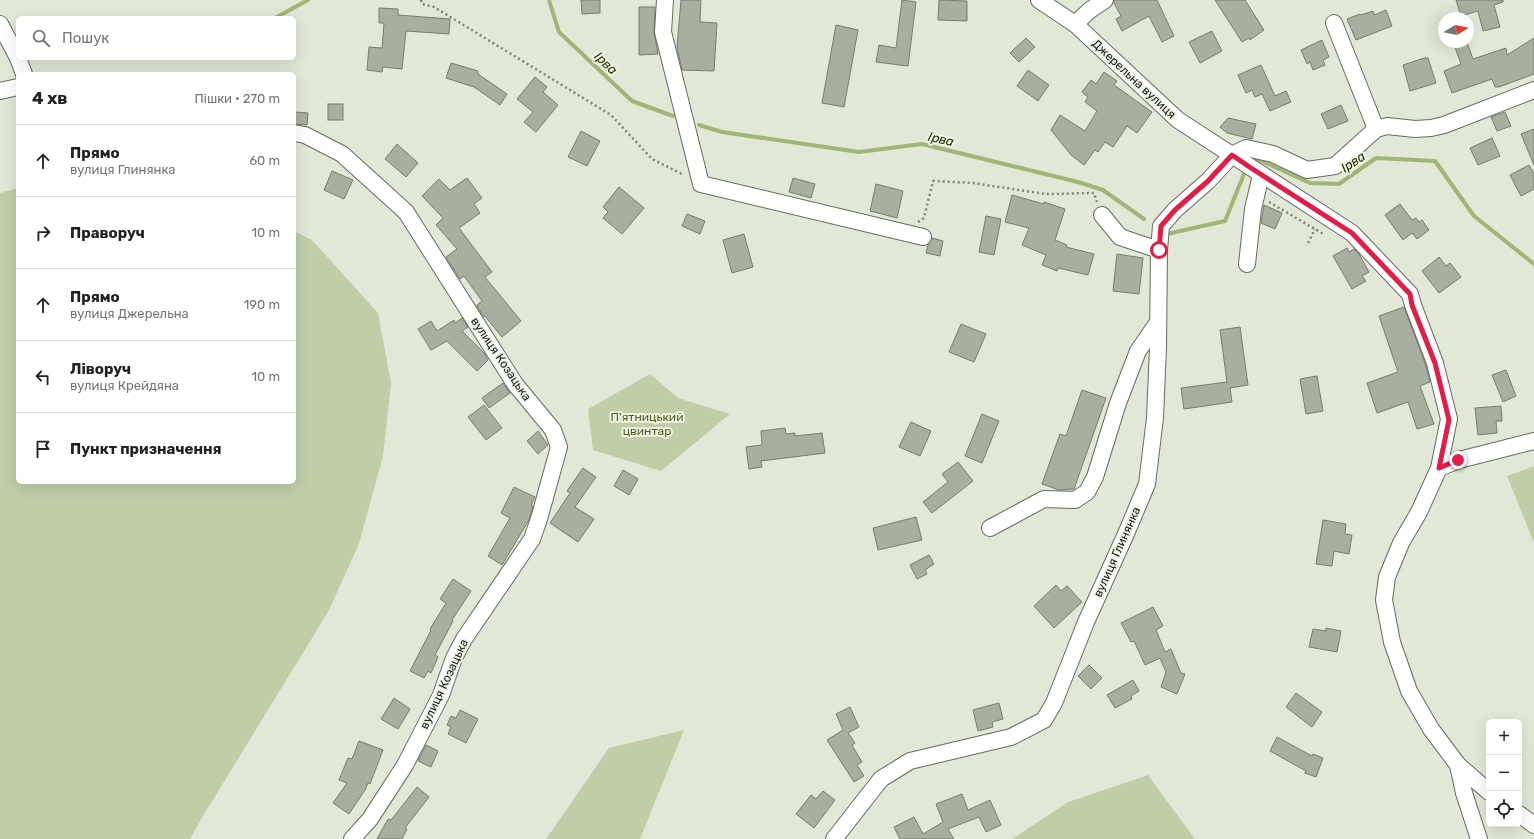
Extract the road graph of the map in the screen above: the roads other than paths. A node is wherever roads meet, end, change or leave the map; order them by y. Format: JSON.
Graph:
{"nodes":[{"id":1,"x":664,"y":0,"type":"edge"},
{"id":2,"x":1039,"y":0,"type":"edge"},
{"id":3,"x":1105,"y":0,"type":"edge"},
{"id":4,"x":1334,"y":23,"type":"dead end"},
{"id":5,"x":0,"y":24,"type":"edge"},
{"id":6,"x":1075,"y":24,"type":"junction"},
{"id":7,"x":16,"y":54,"type":"edge"},
{"id":8,"x":19,"y":60,"type":"edge"},
{"id":9,"x":23,"y":72,"type":"edge"},
{"id":10,"x":16,"y":87,"type":"edge"},
{"id":11,"x":1534,"y":90,"type":"edge"},
{"id":12,"x":0,"y":91,"type":"edge"},
{"id":13,"x":1376,"y":129,"type":"junction"},
{"id":14,"x":296,"y":133,"type":"edge"},
{"id":15,"x":1246,"y":164,"type":"junction"},
{"id":16,"x":1102,"y":215,"type":"road end"},
{"id":17,"x":923,"y":237,"type":"dead end"},
{"id":18,"x":1159,"y":250,"type":"junction"},
{"id":19,"x":1247,"y":264,"type":"dead end"},
{"id":20,"x":1158,"y":322,"type":"junction"},
{"id":21,"x":1534,"y":441,"type":"edge"},
{"id":22,"x":1439,"y":468,"type":"junction"},
{"id":23,"x":990,"y":528,"type":"dead end"},
{"id":24,"x":1458,"y":764,"type":"junction"},
{"id":25,"x":1488,"y":791,"type":"edge"},
{"id":26,"x":1522,"y":816,"type":"edge"},
{"id":27,"x":1534,"y":824,"type":"edge"},
{"id":28,"x":352,"y":839,"type":"edge"},
{"id":29,"x":834,"y":839,"type":"edge"},
{"id":30,"x":1478,"y":839,"type":"edge"}],
"edges":[{"from":1,"to":17,"type":"street"},
{"from":2,"to":6,"type":"street","name":"Джерельна вулиця"},
{"from":3,"to":6,"type":"street"},
{"from":4,"to":13,"type":"street"},
{"from":5,"to":7,"type":"street"},
{"from":6,"to":15,"type":"street","name":"Джерельна вулиця"},
{"from":8,"to":9,"type":"street"},
{"from":10,"to":12,"type":"street"},
{"from":11,"to":13,"type":"street"},
{"from":13,"to":15,"type":"street"},
{"from":14,"to":28,"type":"street","name":"вулиця Козацька"},
{"from":15,"to":18,"type":"street","name":"вулиця Глинянка"},
{"from":15,"to":19,"type":"street"},
{"from":15,"to":22,"type":"street","name":"Джерельна вулиця"},
{"from":16,"to":18,"type":"street"},
{"from":18,"to":20,"type":"street","name":"вулиця Глинянка"},
{"from":20,"to":23,"type":"street"},
{"from":20,"to":29,"type":"street","name":"вулиця Глинянка"},
{"from":21,"to":22,"type":"street"},
{"from":22,"to":24,"type":"street","name":"Джерельна вулиця"},
{"from":24,"to":25,"type":"street","name":"Джерельна вулиця"},
{"from":24,"to":30,"type":"street"},
{"from":26,"to":27,"type":"street"}]}
